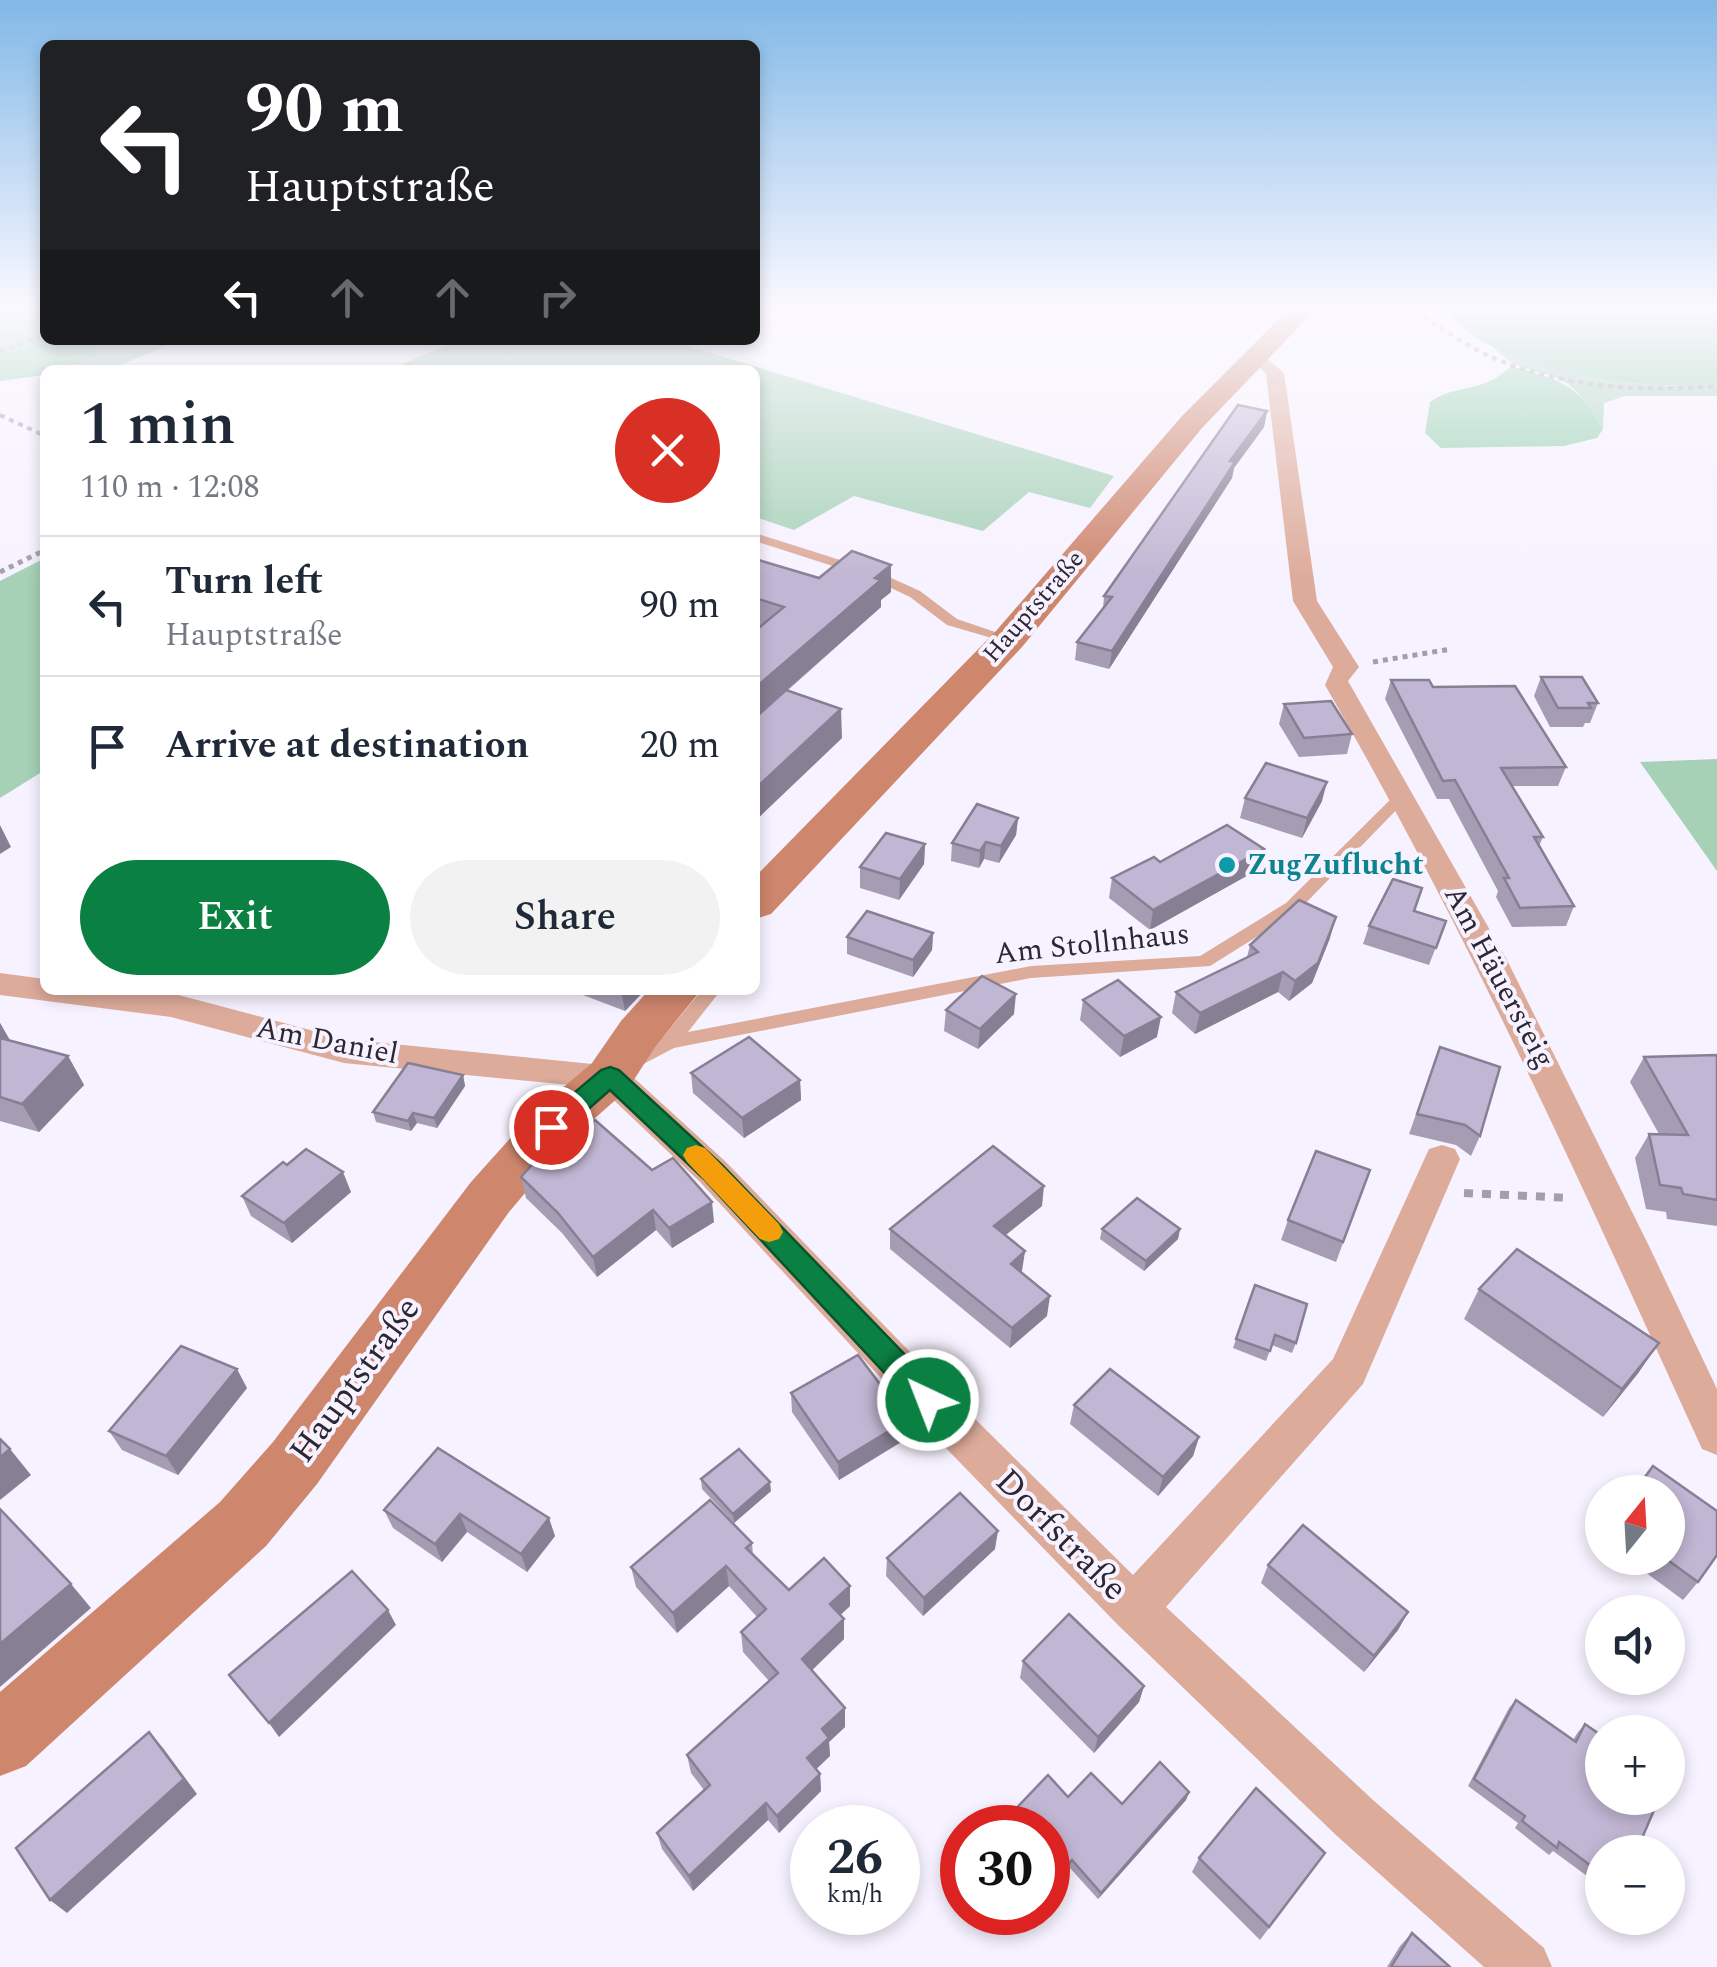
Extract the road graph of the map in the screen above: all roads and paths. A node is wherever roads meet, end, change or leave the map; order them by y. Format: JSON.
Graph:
{"nodes":[{"id":1,"x":1216,"y":397,"type":"edge"},
{"id":2,"x":1278,"y":397,"type":"edge"},
{"id":3,"x":0,"y":415,"type":"edge"},
{"id":4,"x":40,"y":434,"type":"edge"},
{"id":5,"x":760,"y":539,"type":"edge"},
{"id":6,"x":40,"y":552,"type":"edge"},
{"id":7,"x":0,"y":572,"type":"edge"},
{"id":8,"x":1009,"y":639,"type":"junction"},
{"id":9,"x":1451,"y":649,"type":"dead end"},
{"id":10,"x":1342,"y":676,"type":"junction"},
{"id":11,"x":1404,"y":794,"type":"junction"},
{"id":12,"x":760,"y":899,"type":"edge"},
{"id":13,"x":0,"y":984,"type":"edge"},
{"id":14,"x":40,"y":989,"type":"edge"},
{"id":15,"x":88,"y":995,"type":"edge"},
{"id":16,"x":673,"y":995,"type":"edge"},
{"id":17,"x":708,"y":995,"type":"edge"},
{"id":18,"x":669,"y":1042,"type":"junction"},
{"id":19,"x":610,"y":1076,"type":"junction"},
{"id":20,"x":1435,"y":1175,"type":"joint"},
{"id":21,"x":1610,"y":1200,"type":"junction"},
{"id":22,"x":1717,"y":1435,"type":"edge"},
{"id":23,"x":1134,"y":1610,"type":"junction"},
{"id":24,"x":0,"y":1740,"type":"edge"},
{"id":25,"x":1525,"y":1967,"type":"edge"}],
"edges":[{"from":1,"to":8,"type":"street","name":"Hauptstraße"},
{"from":2,"to":10,"type":"street","name":"Am Häuersteig"},
{"from":3,"to":4,"type":"path"},
{"from":5,"to":8,"type":"lane"},
{"from":6,"to":7,"type":"path"},
{"from":8,"to":12,"type":"street","name":"Hauptstraße"},
{"from":9,"to":10,"type":"path"},
{"from":10,"to":11,"type":"street","name":"Am Häuersteig"},
{"from":11,"to":18,"type":"lane","name":"Am Stollnhaus"},
{"from":11,"to":21,"type":"street","name":"Am Häuersteig"},
{"from":13,"to":14,"type":"street","name":"Am Daniel"},
{"from":15,"to":19,"type":"street","name":"Am Daniel"},
{"from":16,"to":19,"type":"street","name":"Hauptstraße"},
{"from":17,"to":18,"type":"lane"},
{"from":18,"to":19,"type":"lane"},
{"from":19,"to":23,"type":"street","name":"Dorfstraße"},
{"from":19,"to":24,"type":"street","name":"Hauptstraße"},
{"from":20,"to":21,"type":"path"},
{"from":20,"to":23,"type":"street","name":"Dorfstraße"},
{"from":21,"to":22,"type":"street","name":"Am Häuersteig"},
{"from":23,"to":25,"type":"street","name":"Dorfstraße"}]}
